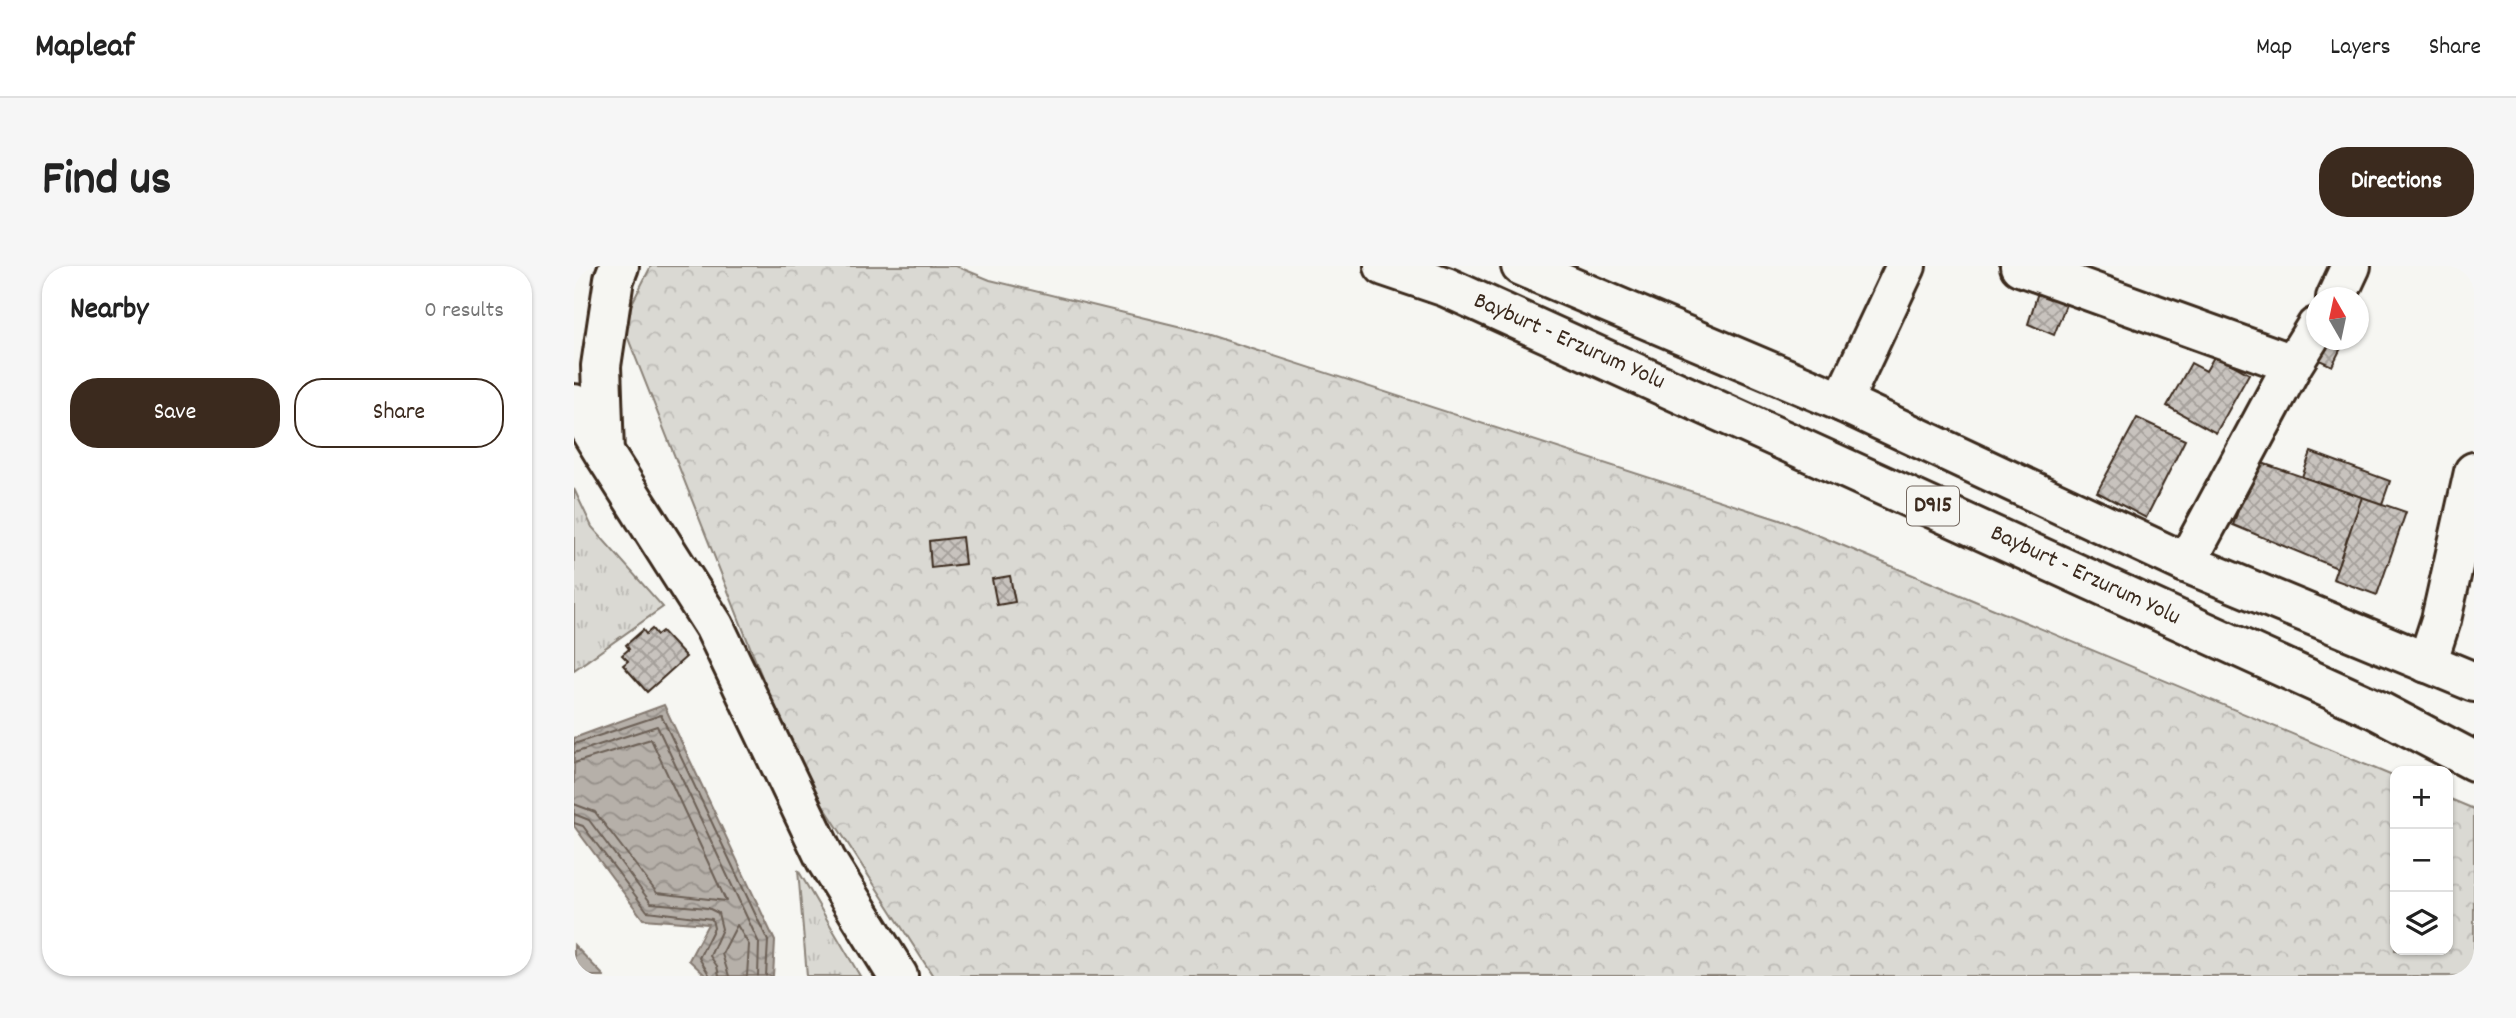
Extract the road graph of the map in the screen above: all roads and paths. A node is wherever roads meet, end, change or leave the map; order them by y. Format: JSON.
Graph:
{"nodes":[{"id":1,"x":619,"y":266,"type":"edge"},
{"id":2,"x":1384,"y":266,"type":"edge"},
{"id":3,"x":1521,"y":266,"type":"edge"},
{"id":4,"x":1906,"y":266,"type":"edge"},
{"id":5,"x":2020,"y":266,"type":"edge"},
{"id":6,"x":2351,"y":266,"type":"edge"},
{"id":7,"x":2341,"y":287,"type":"edge"},
{"id":8,"x":2306,"y":343,"type":"edge"},
{"id":9,"x":2293,"y":364,"type":"junction"},
{"id":10,"x":1842,"y":402,"type":"junction"},
{"id":11,"x":574,"y":404,"type":"edge"},
{"id":12,"x":604,"y":453,"type":"junction"},
{"id":13,"x":2474,"y":472,"type":"edge"},
{"id":14,"x":2186,"y":563,"type":"junction"},
{"id":15,"x":2427,"y":663,"type":"junction"},
{"id":16,"x":2474,"y":682,"type":"edge"},
{"id":17,"x":2474,"y":761,"type":"edge"},
{"id":18,"x":898,"y":976,"type":"edge"}],
"edges":[{"from":1,"to":12,"type":"main road"},
{"from":2,"to":17,"type":"main road","name":"Bayburt - Erzurum Yolu","number":"D915"},
{"from":3,"to":10,"type":"main road","name":"Bayburt - Erzurum Yolu","number":"D915"},
{"from":4,"to":10,"type":"main road"},
{"from":5,"to":9,"type":"main road"},
{"from":6,"to":7,"type":"main road"},
{"from":8,"to":9,"type":"main road"},
{"from":9,"to":14,"type":"main road"},
{"from":10,"to":14,"type":"main road","name":"Bayburt - Erzurum Yolu","number":"D915"},
{"from":11,"to":12,"type":"main road"},
{"from":12,"to":18,"type":"main road"},
{"from":13,"to":15,"type":"main road"},
{"from":14,"to":15,"type":"main road","name":"Bayburt - Erzurum Yolu","number":"D915"},
{"from":15,"to":16,"type":"main road","name":"Bayburt - Erzurum Yolu","number":"D915"}]}
